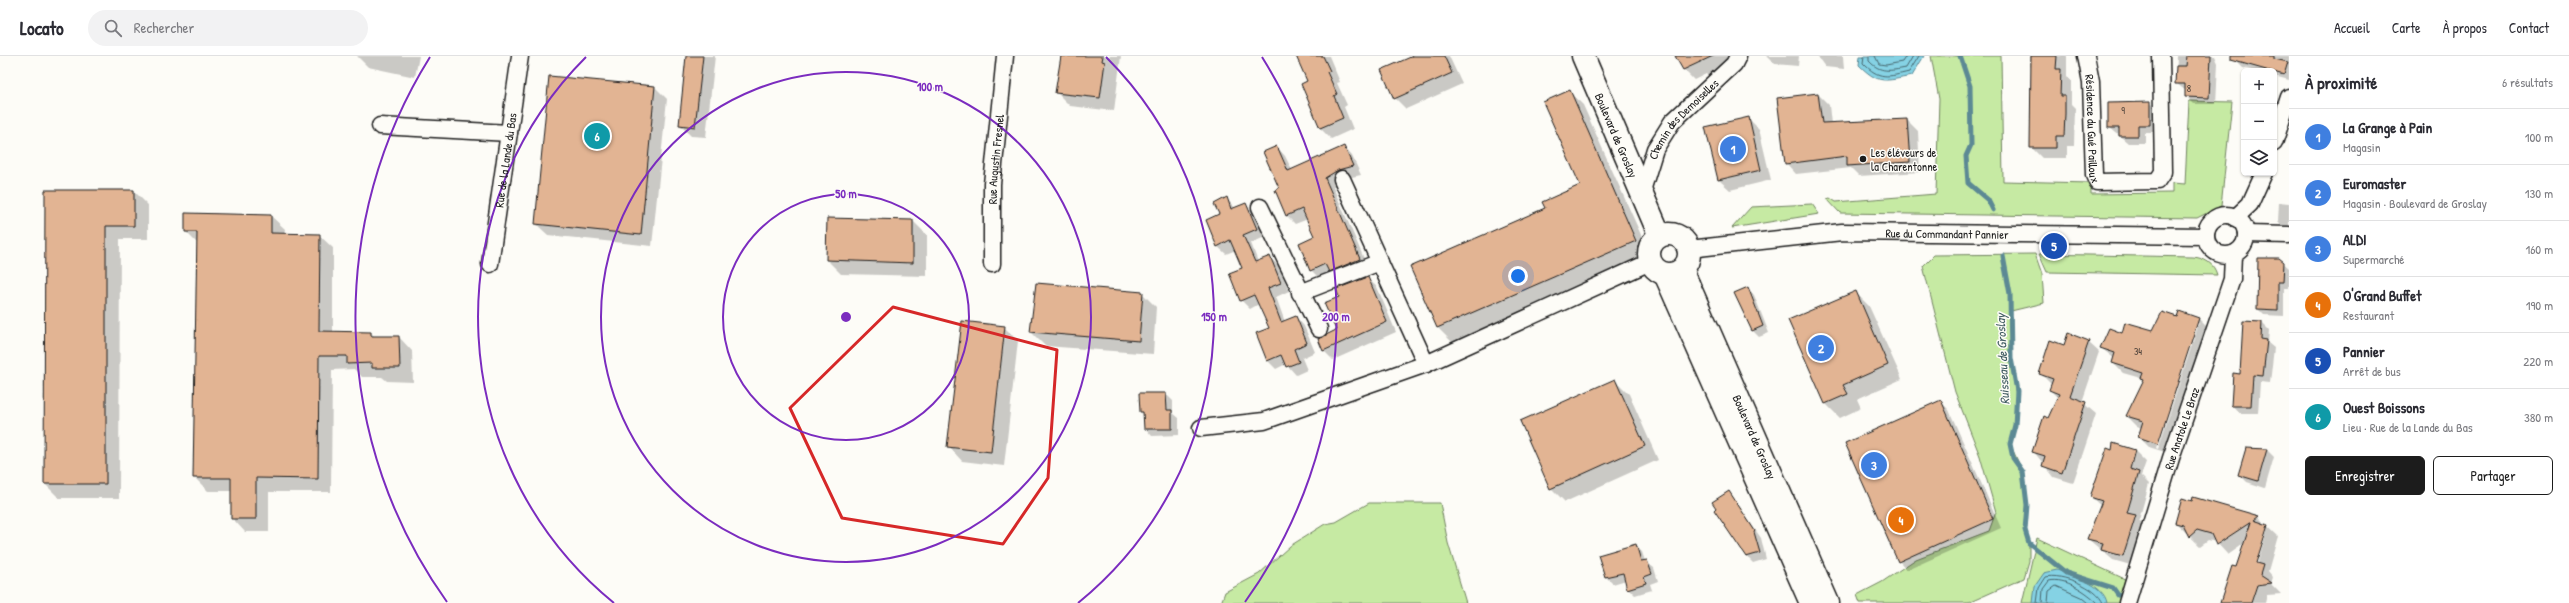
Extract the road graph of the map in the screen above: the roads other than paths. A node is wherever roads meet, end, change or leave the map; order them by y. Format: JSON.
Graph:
{"nodes":[{"id":1,"x":520,"y":56,"type":"edge"},
{"id":2,"x":1005,"y":56,"type":"edge"},
{"id":3,"x":1583,"y":56,"type":"edge"},
{"id":4,"x":1738,"y":56,"type":"edge"},
{"id":5,"x":2086,"y":56,"type":"edge"},
{"id":6,"x":2161,"y":56,"type":"edge"},
{"id":7,"x":2289,"y":98,"type":"edge"},
{"id":8,"x":380,"y":126,"type":"dead end"},
{"id":9,"x":509,"y":133,"type":"junction"},
{"id":10,"x":2275,"y":140,"type":"edge"},
{"id":11,"x":2263,"y":176,"type":"edge"},
{"id":12,"x":1342,"y":180,"type":"dead end"},
{"id":13,"x":1642,"y":191,"type":"junction"},
{"id":14,"x":1260,"y":207,"type":"dead end"},
{"id":15,"x":2235,"y":218,"type":"junction"},
{"id":16,"x":2246,"y":234,"type":"junction"},
{"id":17,"x":2289,"y":235,"type":"edge"},
{"id":18,"x":1660,"y":236,"type":"junction"},
{"id":19,"x":2206,"y":236,"type":"junction"},
{"id":20,"x":1689,"y":249,"type":"junction"},
{"id":21,"x":2233,"y":254,"type":"junction"},
{"id":22,"x":1380,"y":262,"type":"junction"},
{"id":23,"x":490,"y":264,"type":"dead end"},
{"id":24,"x":992,"y":264,"type":"dead end"},
{"id":25,"x":1665,"y":269,"type":"junction"},
{"id":26,"x":1300,"y":292,"type":"junction"},
{"id":27,"x":1319,"y":329,"type":"dead end"},
{"id":28,"x":1426,"y":364,"type":"junction"},
{"id":29,"x":1201,"y":428,"type":"dead end"},
{"id":30,"x":1811,"y":603,"type":"edge"},
{"id":31,"x":1828,"y":603,"type":"edge"},
{"id":32,"x":2127,"y":603,"type":"edge"}],
"edges":[{"from":1,"to":9,"type":"street","name":"Rue de la Lande du Bas"},
{"from":2,"to":24,"type":"street","name":"Rue Augustin Fresnel"},
{"from":3,"to":13,"type":"main road","name":"Boulevard de Groslay"},
{"from":4,"to":13,"type":"street","name":"Chemin des Demoiselles"},
{"from":5,"to":6,"type":"street","name":"Résidence du Gué Pailloux"},
{"from":7,"to":10,"type":"street"},
{"from":8,"to":9,"type":"street"},
{"from":9,"to":23,"type":"street","name":"Rue de la Lande du Bas"},
{"from":11,"to":15,"type":"street"},
{"from":12,"to":22,"type":"street"},
{"from":13,"to":18,"type":"main road","name":"Boulevard de Groslay"},
{"from":14,"to":26,"type":"street"},
{"from":15,"to":16,"type":"street"},
{"from":15,"to":19,"type":"street"},
{"from":16,"to":17,"type":"street"},
{"from":16,"to":21,"type":"street"},
{"from":18,"to":20,"type":"main road"},
{"from":18,"to":25,"type":"main road"},
{"from":19,"to":20,"type":"street","name":"Rue du Commandant Pannier"},
{"from":19,"to":21,"type":"street"},
{"from":20,"to":25,"type":"main road"},
{"from":21,"to":32,"type":"street","name":"Rue Anatole Le Braz"},
{"from":22,"to":26,"type":"street"},
{"from":22,"to":28,"type":"street"},
{"from":25,"to":28,"type":"street"},
{"from":25,"to":30,"type":"main road","name":"Boulevard de Groslay"},
{"from":25,"to":31,"type":"main road","name":"Boulevard de Groslay"},
{"from":26,"to":27,"type":"street"},
{"from":28,"to":29,"type":"street"}]}
